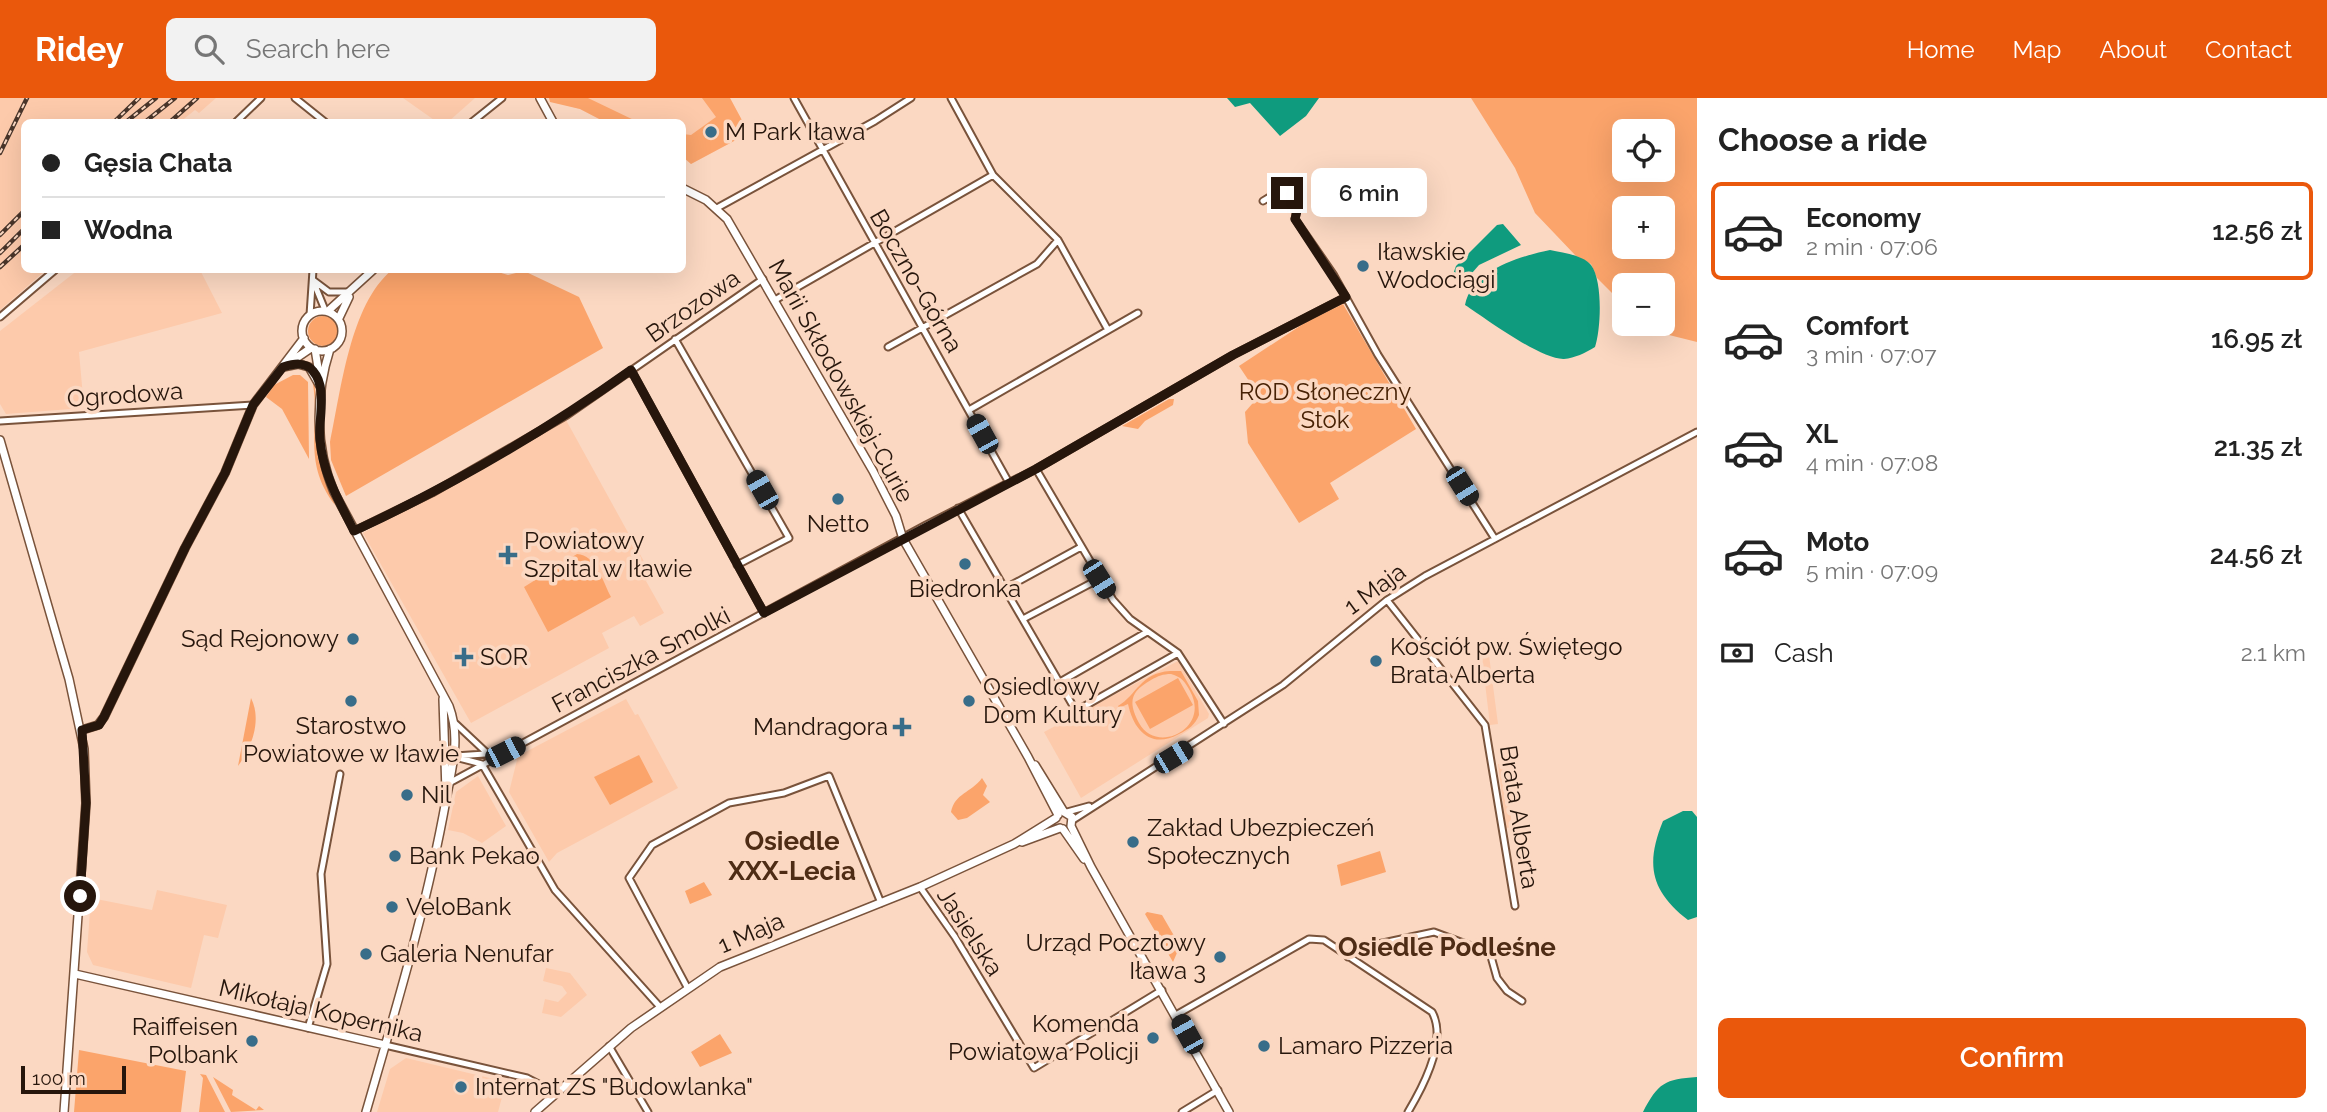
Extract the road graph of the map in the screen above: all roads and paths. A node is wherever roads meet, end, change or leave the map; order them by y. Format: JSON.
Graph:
{"nodes":[{"id":1,"x":261,"y":98,"type":"edge"},
{"id":2,"x":295,"y":98,"type":"edge"},
{"id":3,"x":502,"y":98,"type":"edge"},
{"id":4,"x":540,"y":98,"type":"edge"},
{"id":5,"x":794,"y":98,"type":"edge"},
{"id":6,"x":911,"y":98,"type":"edge"},
{"id":7,"x":951,"y":98,"type":"edge"},
{"id":8,"x":239,"y":119,"type":"edge"},
{"id":9,"x":322,"y":119,"type":"edge"},
{"id":10,"x":476,"y":119,"type":"edge"},
{"id":11,"x":551,"y":119,"type":"edge"},
{"id":12,"x":822,"y":150,"type":"junction"},
{"id":13,"x":993,"y":175,"type":"junction"},
{"id":14,"x":686,"y":190,"type":"edge"},
{"id":15,"x":1262,"y":201,"type":"dead end"},
{"id":16,"x":717,"y":208,"type":"junction"},
{"id":17,"x":1058,"y":240,"type":"junction"},
{"id":18,"x":873,"y":242,"type":"junction"},
{"id":19,"x":51,"y":273,"type":"edge"},
{"id":20,"x":313,"y":273,"type":"edge"},
{"id":21,"x":370,"y":273,"type":"edge"},
{"id":22,"x":763,"y":279,"type":"junction"},
{"id":23,"x":313,"y":280,"type":"junction"},
{"id":24,"x":353,"y":291,"type":"junction"},
{"id":25,"x":1346,"y":297,"type":"junction"},
{"id":26,"x":775,"y":300,"type":"junction"},
{"id":27,"x":326,"y":311,"type":"junction"},
{"id":28,"x":1138,"y":313,"type":"dead end"},
{"id":29,"x":310,"y":315,"type":"junction"},
{"id":30,"x":0,"y":317,"type":"edge"},
{"id":31,"x":339,"y":318,"type":"junction"},
{"id":32,"x":924,"y":330,"type":"junction"},
{"id":33,"x":1108,"y":330,"type":"junction"},
{"id":34,"x":304,"y":338,"type":"junction"},
{"id":35,"x":675,"y":339,"type":"junction"},
{"id":36,"x":888,"y":347,"type":"dead end"},
{"id":37,"x":313,"y":349,"type":"junction"},
{"id":38,"x":330,"y":349,"type":"junction"},
{"id":39,"x":283,"y":367,"type":"junction"},
{"id":40,"x":631,"y":370,"type":"junction"},
{"id":41,"x":321,"y":390,"type":"junction"},
{"id":42,"x":253,"y":405,"type":"junction"},
{"id":43,"x":969,"y":410,"type":"junction"},
{"id":44,"x":0,"y":421,"type":"edge"},
{"id":45,"x":1697,"y":432,"type":"edge"},
{"id":46,"x":0,"y":440,"type":"edge"},
{"id":47,"x":1036,"y":469,"type":"junction"},
{"id":48,"x":1008,"y":481,"type":"junction"},
{"id":49,"x":958,"y":508,"type":"junction"},
{"id":50,"x":354,"y":531,"type":"junction"},
{"id":51,"x":903,"y":539,"type":"junction"},
{"id":52,"x":1495,"y":539,"type":"junction"},
{"id":53,"x":1081,"y":547,"type":"junction"},
{"id":54,"x":737,"y":565,"type":"junction"},
{"id":55,"x":1099,"y":579,"type":"junction"},
{"id":56,"x":1006,"y":588,"type":"junction"},
{"id":57,"x":1387,"y":600,"type":"junction"},
{"id":58,"x":764,"y":613,"type":"junction"},
{"id":59,"x":1023,"y":620,"type":"junction"},
{"id":60,"x":1147,"y":632,"type":"junction"},
{"id":61,"x":1178,"y":653,"type":"junction"},
{"id":62,"x":1060,"y":682,"type":"junction"},
{"id":63,"x":443,"y":698,"type":"junction"},
{"id":64,"x":456,"y":724,"type":"junction"},
{"id":65,"x":1224,"y":724,"type":"junction"},
{"id":66,"x":82,"y":730,"type":"junction"},
{"id":67,"x":505,"y":752,"type":"junction"},
{"id":68,"x":488,"y":754,"type":"junction"},
{"id":69,"x":451,"y":756,"type":"junction"},
{"id":70,"x":482,"y":764,"type":"junction"},
{"id":71,"x":340,"y":774,"type":"dead end"},
{"id":72,"x":452,"y":782,"type":"junction"},
{"id":73,"x":447,"y":796,"type":"junction"},
{"id":74,"x":1093,"y":805,"type":"junction"},
{"id":75,"x":1061,"y":814,"type":"junction"},
{"id":76,"x":1067,"y":826,"type":"junction"},
{"id":77,"x":1014,"y":844,"type":"junction"},
{"id":78,"x":920,"y":887,"type":"junction"},
{"id":79,"x":881,"y":903,"type":"junction"},
{"id":80,"x":1515,"y":906,"type":"dead end"},
{"id":81,"x":1348,"y":957,"type":"junction"},
{"id":82,"x":75,"y":974,"type":"junction"},
{"id":83,"x":687,"y":988,"type":"junction"},
{"id":84,"x":1162,"y":990,"type":"junction"},
{"id":85,"x":1522,"y":1001,"type":"dead end"},
{"id":86,"x":660,"y":1007,"type":"junction"},
{"id":87,"x":1177,"y":1015,"type":"junction"},
{"id":88,"x":308,"y":1028,"type":"junction"},
{"id":89,"x":385,"y":1045,"type":"junction"},
{"id":90,"x":609,"y":1046,"type":"junction"},
{"id":91,"x":1218,"y":1090,"type":"junction"},
{"id":92,"x":556,"y":1093,"type":"junction"},
{"id":93,"x":64,"y":1112,"type":"edge"},
{"id":94,"x":366,"y":1112,"type":"edge"},
{"id":95,"x":535,"y":1112,"type":"edge"},
{"id":96,"x":648,"y":1112,"type":"edge"},
{"id":97,"x":1182,"y":1112,"type":"edge"},
{"id":98,"x":1229,"y":1112,"type":"edge"},
{"id":99,"x":1408,"y":1112,"type":"edge"}],
"edges":[{"from":1,"to":8,"type":"street"},
{"from":2,"to":9,"type":"street"},
{"from":3,"to":10,"type":"street"},
{"from":4,"to":11,"type":"street"},
{"from":5,"to":12,"type":"street","name":"Boczno-Górna"},
{"from":6,"to":12,"type":"street"},
{"from":7,"to":13,"type":"street"},
{"from":12,"to":16,"type":"street"},
{"from":12,"to":18,"type":"street","name":"Boczno-Górna"},
{"from":13,"to":17,"type":"street"},
{"from":13,"to":18,"type":"street"},
{"from":14,"to":16,"type":"street","name":"Marii Skłodowskiej-Curie"},
{"from":15,"to":25,"type":"street"},
{"from":16,"to":22,"type":"street","name":"Marii Skłodowskiej-Curie"},
{"from":17,"to":32,"type":"street"},
{"from":17,"to":33,"type":"street"},
{"from":18,"to":26,"type":"street"},
{"from":18,"to":32,"type":"street","name":"Boczno-Górna"},
{"from":19,"to":30,"type":"street"},
{"from":20,"to":23,"type":"street"},
{"from":21,"to":24,"type":"street"},
{"from":22,"to":26,"type":"street","name":"Marii Skłodowskiej-Curie"},
{"from":22,"to":35,"type":"street","name":"Brzozowa"},
{"from":23,"to":24,"type":"street"},
{"from":23,"to":27,"type":"street"},
{"from":23,"to":29,"type":"street"},
{"from":24,"to":27,"type":"street"},
{"from":24,"to":31,"type":"street"},
{"from":25,"to":47,"type":"street","name":"Franciszka Smolki"},
{"from":25,"to":52,"type":"street"},
{"from":26,"to":51,"type":"street","name":"Marii Skłodowskiej-Curie"},
{"from":27,"to":29,"type":"street"},
{"from":27,"to":31,"type":"street"},
{"from":28,"to":33,"type":"street"},
{"from":29,"to":34,"type":"street"},
{"from":31,"to":38,"type":"street"},
{"from":32,"to":36,"type":"street"},
{"from":32,"to":43,"type":"street","name":"Boczno-Górna"},
{"from":33,"to":43,"type":"street"},
{"from":34,"to":37,"type":"street"},
{"from":34,"to":39,"type":"street"},
{"from":35,"to":40,"type":"street","name":"Brzozowa"},
{"from":35,"to":54,"type":"street"},
{"from":37,"to":38,"type":"street"},
{"from":37,"to":39,"type":"street"},
{"from":37,"to":41,"type":"street"},
{"from":38,"to":41,"type":"street"},
{"from":39,"to":41,"type":"street"},
{"from":39,"to":42,"type":"street"},
{"from":40,"to":50,"type":"street","name":"Brzozowa"},
{"from":40,"to":54,"type":"street"},
{"from":41,"to":50,"type":"street"},
{"from":42,"to":44,"type":"street","name":"Ogrodowa"},
{"from":42,"to":66,"type":"street"},
{"from":43,"to":48,"type":"street","name":"Boczno-Górna"},
{"from":45,"to":52,"type":"street","name":"1 Maja"},
{"from":46,"to":66,"type":"street"},
{"from":47,"to":48,"type":"street","name":"Franciszka Smolki"},
{"from":47,"to":53,"type":"street"},
{"from":48,"to":49,"type":"street","name":"Franciszka Smolki"},
{"from":49,"to":51,"type":"street","name":"Franciszka Smolki"},
{"from":49,"to":56,"type":"street"},
{"from":50,"to":63,"type":"street"},
{"from":51,"to":58,"type":"street","name":"Franciszka Smolki"},
{"from":51,"to":75,"type":"street","name":"Marii Skłodowskiej-Curie"},
{"from":52,"to":57,"type":"street","name":"1 Maja"},
{"from":53,"to":55,"type":"street"},
{"from":53,"to":56,"type":"street"},
{"from":54,"to":58,"type":"street"},
{"from":55,"to":59,"type":"street"},
{"from":55,"to":60,"type":"street"},
{"from":56,"to":59,"type":"street"},
{"from":57,"to":65,"type":"street","name":"1 Maja"},
{"from":57,"to":80,"type":"street","name":"Brata Alberta"},
{"from":58,"to":67,"type":"street","name":"Franciszka Smolki"},
{"from":59,"to":62,"type":"street"},
{"from":60,"to":61,"type":"street"},
{"from":60,"to":62,"type":"street"},
{"from":61,"to":62,"type":"street"},
{"from":61,"to":65,"type":"street"},
{"from":63,"to":64,"type":"street"},
{"from":63,"to":69,"type":"street"},
{"from":64,"to":68,"type":"street"},
{"from":64,"to":69,"type":"street"},
{"from":65,"to":74,"type":"street","name":"1 Maja"},
{"from":66,"to":82,"type":"street"},
{"from":67,"to":68,"type":"street","name":"Franciszka Smolki"},
{"from":67,"to":70,"type":"street","name":"Franciszka Smolki"},
{"from":68,"to":69,"type":"street","name":"Franciszka Smolki"},
{"from":69,"to":70,"type":"street"},
{"from":69,"to":72,"type":"street"},
{"from":69,"to":73,"type":"street"},
{"from":70,"to":72,"type":"street","name":"Franciszka Smolki"},
{"from":70,"to":86,"type":"street"},
{"from":71,"to":88,"type":"street"},
{"from":72,"to":73,"type":"street"},
{"from":73,"to":89,"type":"street"},
{"from":74,"to":75,"type":"street","name":"1 Maja"},
{"from":74,"to":76,"type":"street","name":"1 Maja"},
{"from":75,"to":76,"type":"street"},
{"from":75,"to":76,"type":"street"},
{"from":75,"to":77,"type":"street","name":"1 Maja"},
{"from":76,"to":77,"type":"street","name":"1 Maja"},
{"from":76,"to":84,"type":"street"},
{"from":77,"to":78,"type":"street","name":"1 Maja"},
{"from":78,"to":79,"type":"street","name":"1 Maja"},
{"from":78,"to":84,"type":"street","name":"Jasielska"},
{"from":79,"to":83,"type":"street","name":"1 Maja"},
{"from":79,"to":83,"type":"street"},
{"from":81,"to":85,"type":"street"},
{"from":81,"to":87,"type":"street"},
{"from":81,"to":99,"type":"street"},
{"from":82,"to":88,"type":"street","name":"Mikołaja Kopernika"},
{"from":82,"to":93,"type":"street"},
{"from":83,"to":86,"type":"street","name":"1 Maja"},
{"from":84,"to":87,"type":"street"},
{"from":86,"to":90,"type":"street","name":"1 Maja"},
{"from":87,"to":91,"type":"street"},
{"from":88,"to":89,"type":"street","name":"Mikołaja Kopernika"},
{"from":89,"to":92,"type":"street","name":"Mikołaja Kopernika"},
{"from":89,"to":94,"type":"street"},
{"from":90,"to":92,"type":"street","name":"1 Maja"},
{"from":90,"to":96,"type":"street"},
{"from":91,"to":97,"type":"street"},
{"from":91,"to":98,"type":"street"},
{"from":92,"to":95,"type":"street","name":"1 Maja"}]}
